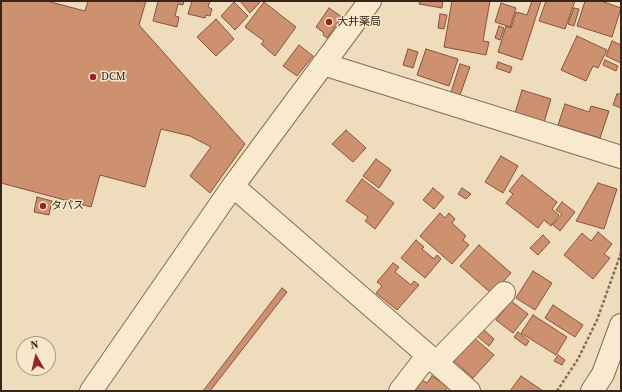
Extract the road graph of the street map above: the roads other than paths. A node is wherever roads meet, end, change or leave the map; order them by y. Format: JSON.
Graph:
{"nodes":[{"id":1,"x":370,"y":1,"type":"edge"},
{"id":2,"x":323,"y":64,"type":"junction"},
{"id":3,"x":621,"y":157,"type":"edge"},
{"id":4,"x":233,"y":186,"type":"junction"},
{"id":5,"x":504,"y":293,"type":"dead end"},
{"id":6,"x":621,"y":325,"type":"edge"},
{"id":7,"x":431,"y":359,"type":"junction"},
{"id":8,"x":91,"y":391,"type":"edge"},
{"id":9,"x":400,"y":391,"type":"edge"},
{"id":10,"x":469,"y":391,"type":"edge"},
{"id":11,"x":592,"y":391,"type":"edge"}],
"edges":[{"from":1,"to":2,"type":"street"},
{"from":2,"to":3,"type":"street"},
{"from":2,"to":4,"type":"street"},
{"from":4,"to":7,"type":"street"},
{"from":4,"to":8,"type":"street"},
{"from":5,"to":7,"type":"street"},
{"from":6,"to":11,"type":"street"},
{"from":7,"to":9,"type":"street"},
{"from":7,"to":10,"type":"street"}]}
